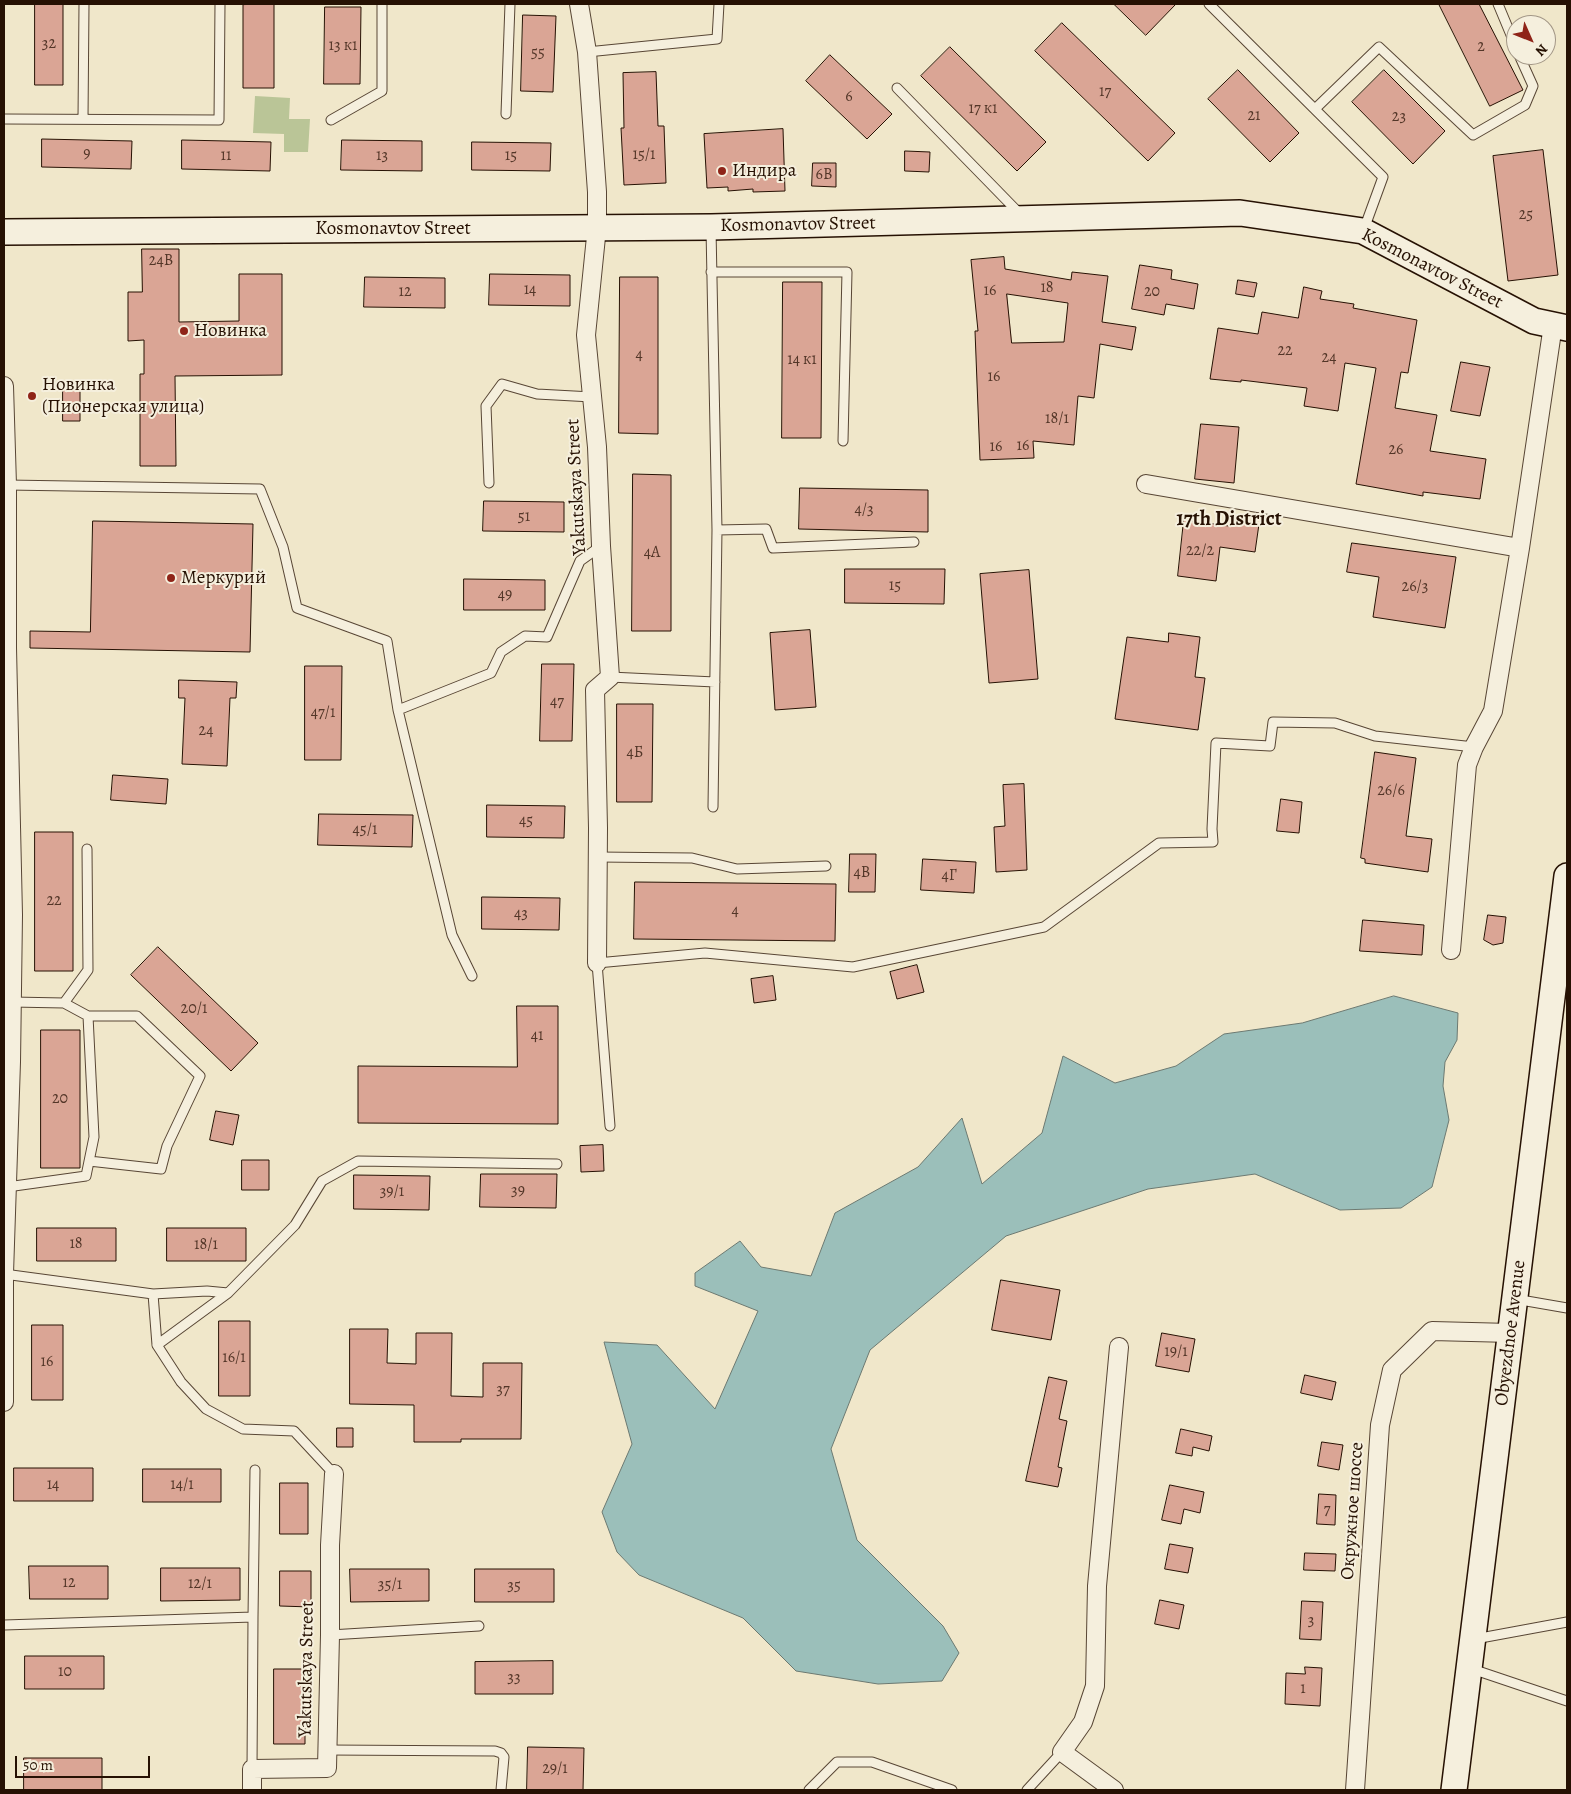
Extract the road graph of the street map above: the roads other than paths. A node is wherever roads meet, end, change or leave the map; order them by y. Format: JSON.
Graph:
{"nodes":[{"id":1,"x":84,"y":4,"type":"edge"},
{"id":2,"x":220,"y":4,"type":"edge"},
{"id":3,"x":382,"y":4,"type":"edge"},
{"id":4,"x":510,"y":4,"type":"edge"},
{"id":5,"x":579,"y":4,"type":"edge"},
{"id":6,"x":718,"y":4,"type":"edge"},
{"id":7,"x":1209,"y":4,"type":"edge"},
{"id":8,"x":1498,"y":4,"type":"edge"},
{"id":9,"x":1506,"y":23,"type":"edge"},
{"id":10,"x":587,"y":52,"type":"junction"},
{"id":11,"x":1524,"y":65,"type":"edge"},
{"id":12,"x":897,"y":88,"type":"dead end"},
{"id":13,"x":1315,"y":109,"type":"junction"},
{"id":14,"x":506,"y":114,"type":"dead end"},
{"id":15,"x":4,"y":119,"type":"edge"},
{"id":16,"x":83,"y":119,"type":"junction"},
{"id":17,"x":331,"y":120,"type":"dead end"},
{"id":18,"x":1026,"y":219,"type":"junction"},
{"id":19,"x":597,"y":227,"type":"junction"},
{"id":20,"x":711,"y":227,"type":"junction"},
{"id":21,"x":1363,"y":231,"type":"junction"},
{"id":22,"x":4,"y":232,"type":"edge"},
{"id":23,"x":711,"y":272,"type":"junction"},
{"id":24,"x":1560,"y":327,"type":"edge"},
{"id":25,"x":4,"y":386,"type":"edge"},
{"id":26,"x":592,"y":398,"type":"junction"},
{"id":27,"x":843,"y":441,"type":"dead end"},
{"id":28,"x":489,"y":483,"type":"dead end"},
{"id":29,"x":1146,"y":484,"type":"dead end"},
{"id":30,"x":7,"y":485,"type":"junction"},
{"id":31,"x":717,"y":530,"type":"junction"},
{"id":32,"x":914,"y":542,"type":"dead end"},
{"id":33,"x":601,"y":546,"type":"junction"},
{"id":34,"x":1520,"y":548,"type":"junction"},
{"id":35,"x":5,"y":585,"type":"edge"},
{"id":36,"x":610,"y":678,"type":"junction"},
{"id":37,"x":715,"y":682,"type":"junction"},
{"id":38,"x":398,"y":710,"type":"junction"},
{"id":39,"x":1474,"y":746,"type":"junction"},
{"id":40,"x":712,"y":807,"type":"dead end"},
{"id":41,"x":87,"y":849,"type":"dead end"},
{"id":42,"x":598,"y":858,"type":"junction"},
{"id":43,"x":826,"y":866,"type":"dead end"},
{"id":44,"x":1567,"y":876,"type":"edge"},
{"id":45,"x":8,"y":915,"type":"edge"},
{"id":46,"x":1451,"y":950,"type":"dead end"},
{"id":47,"x":597,"y":963,"type":"junction"},
{"id":48,"x":472,"y":976,"type":"dead end"},
{"id":49,"x":12,"y":1002,"type":"junction"},
{"id":50,"x":64,"y":1003,"type":"junction"},
{"id":51,"x":88,"y":1016,"type":"junction"},
{"id":52,"x":610,"y":1126,"type":"dead end"},
{"id":53,"x":89,"y":1162,"type":"junction"},
{"id":54,"x":557,"y":1164,"type":"dead end"},
{"id":55,"x":7,"y":1187,"type":"junction"},
{"id":56,"x":4,"y":1253,"type":"edge"},
{"id":57,"x":4,"y":1274,"type":"edge"},
{"id":58,"x":228,"y":1293,"type":"junction"},
{"id":59,"x":153,"y":1294,"type":"junction"},
{"id":60,"x":1515,"y":1299,"type":"junction"},
{"id":61,"x":1567,"y":1308,"type":"edge"},
{"id":62,"x":1511,"y":1333,"type":"junction"},
{"id":63,"x":158,"y":1345,"type":"junction"},
{"id":64,"x":1119,"y":1347,"type":"dead end"},
{"id":65,"x":4,"y":1402,"type":"edge"},
{"id":66,"x":255,"y":1470,"type":"dead end"},
{"id":67,"x":334,"y":1474,"type":"joint"},
{"id":68,"x":253,"y":1616,"type":"junction"},
{"id":69,"x":1567,"y":1622,"type":"edge"},
{"id":70,"x":4,"y":1625,"type":"edge"},
{"id":71,"x":479,"y":1626,"type":"dead end"},
{"id":72,"x":330,"y":1635,"type":"junction"},
{"id":73,"x":1473,"y":1639,"type":"junction"},
{"id":74,"x":1469,"y":1668,"type":"junction"},
{"id":75,"x":1567,"y":1701,"type":"edge"},
{"id":76,"x":327,"y":1750,"type":"junction"},
{"id":77,"x":1062,"y":1752,"type":"junction"},
{"id":78,"x":252,"y":1769,"type":"junction"},
{"id":79,"x":252,"y":1790,"type":"edge"},
{"id":80,"x":501,"y":1790,"type":"edge"},
{"id":81,"x":809,"y":1790,"type":"edge"},
{"id":82,"x":952,"y":1790,"type":"edge"},
{"id":83,"x":1027,"y":1790,"type":"edge"},
{"id":84,"x":1114,"y":1790,"type":"edge"},
{"id":85,"x":1355,"y":1790,"type":"edge"},
{"id":86,"x":1454,"y":1790,"type":"edge"}],
"edges":[{"from":1,"to":16,"type":"lane"},
{"from":2,"to":16,"type":"lane"},
{"from":3,"to":17,"type":"lane"},
{"from":4,"to":14,"type":"lane"},
{"from":5,"to":10,"type":"street","name":"Yakutskaya Street"},
{"from":6,"to":10,"type":"lane"},
{"from":7,"to":13,"type":"lane"},
{"from":8,"to":9,"type":"lane"},
{"from":10,"to":19,"type":"street","name":"Yakutskaya Street"},
{"from":11,"to":13,"type":"lane"},
{"from":12,"to":18,"type":"lane"},
{"from":13,"to":21,"type":"lane"},
{"from":15,"to":16,"type":"lane"},
{"from":18,"to":20,"type":"street","name":"Kosmonavtov Street"},
{"from":18,"to":21,"type":"street","name":"Kosmonavtov Street"},
{"from":19,"to":20,"type":"street","name":"Kosmonavtov Street"},
{"from":19,"to":22,"type":"street","name":"Kosmonavtov Street"},
{"from":19,"to":26,"type":"street","name":"Yakutskaya Street"},
{"from":20,"to":23,"type":"lane"},
{"from":21,"to":24,"type":"street","name":"Kosmonavtov Street"},
{"from":23,"to":27,"type":"lane"},
{"from":23,"to":31,"type":"lane"},
{"from":24,"to":34,"type":"street"},
{"from":25,"to":30,"type":"street"},
{"from":26,"to":28,"type":"lane"},
{"from":26,"to":33,"type":"street","name":"Yakutskaya Street"},
{"from":29,"to":34,"type":"street"},
{"from":30,"to":35,"type":"street"},
{"from":30,"to":38,"type":"lane"},
{"from":31,"to":32,"type":"lane"},
{"from":31,"to":37,"type":"lane"},
{"from":33,"to":36,"type":"street","name":"Yakutskaya Street"},
{"from":33,"to":38,"type":"lane"},
{"from":34,"to":39,"type":"street"},
{"from":35,"to":45,"type":"street"},
{"from":36,"to":37,"type":"lane"},
{"from":36,"to":42,"type":"street"},
{"from":37,"to":40,"type":"lane"},
{"from":38,"to":48,"type":"lane"},
{"from":39,"to":46,"type":"street"},
{"from":39,"to":47,"type":"lane"},
{"from":41,"to":50,"type":"lane"},
{"from":42,"to":43,"type":"lane"},
{"from":42,"to":47,"type":"street"},
{"from":44,"to":60,"type":"street","name":"Obyezdnoe Avenue"},
{"from":45,"to":49,"type":"street"},
{"from":47,"to":52,"type":"lane"},
{"from":49,"to":50,"type":"lane"},
{"from":49,"to":55,"type":"street"},
{"from":50,"to":51,"type":"lane"},
{"from":51,"to":53,"type":"lane"},
{"from":51,"to":53,"type":"lane"},
{"from":53,"to":55,"type":"lane"},
{"from":54,"to":58,"type":"lane"},
{"from":55,"to":56,"type":"street"},
{"from":56,"to":57,"type":"street"},
{"from":57,"to":59,"type":"lane"},
{"from":57,"to":65,"type":"street"},
{"from":58,"to":59,"type":"lane"},
{"from":58,"to":63,"type":"lane"},
{"from":59,"to":63,"type":"lane"},
{"from":60,"to":61,"type":"lane"},
{"from":60,"to":62,"type":"street","name":"Obyezdnoe Avenue"},
{"from":62,"to":73,"type":"street","name":"Obyezdnoe Avenue"},
{"from":62,"to":85,"type":"street","name":"Окружное шоссе"},
{"from":63,"to":67,"type":"lane"},
{"from":64,"to":77,"type":"street"},
{"from":66,"to":68,"type":"lane"},
{"from":67,"to":72,"type":"street","name":"Yakutskaya Street"},
{"from":68,"to":70,"type":"lane"},
{"from":68,"to":78,"type":"lane"},
{"from":69,"to":73,"type":"lane"},
{"from":71,"to":72,"type":"lane"},
{"from":72,"to":76,"type":"street","name":"Yakutskaya Street"},
{"from":73,"to":74,"type":"street","name":"Obyezdnoe Avenue"},
{"from":74,"to":75,"type":"lane"},
{"from":74,"to":86,"type":"street","name":"Obyezdnoe Avenue"},
{"from":76,"to":78,"type":"street","name":"Yakutskaya Street"},
{"from":76,"to":80,"type":"lane"},
{"from":77,"to":83,"type":"lane"},
{"from":77,"to":84,"type":"street"},
{"from":78,"to":79,"type":"street"},
{"from":81,"to":82,"type":"lane"}]}
